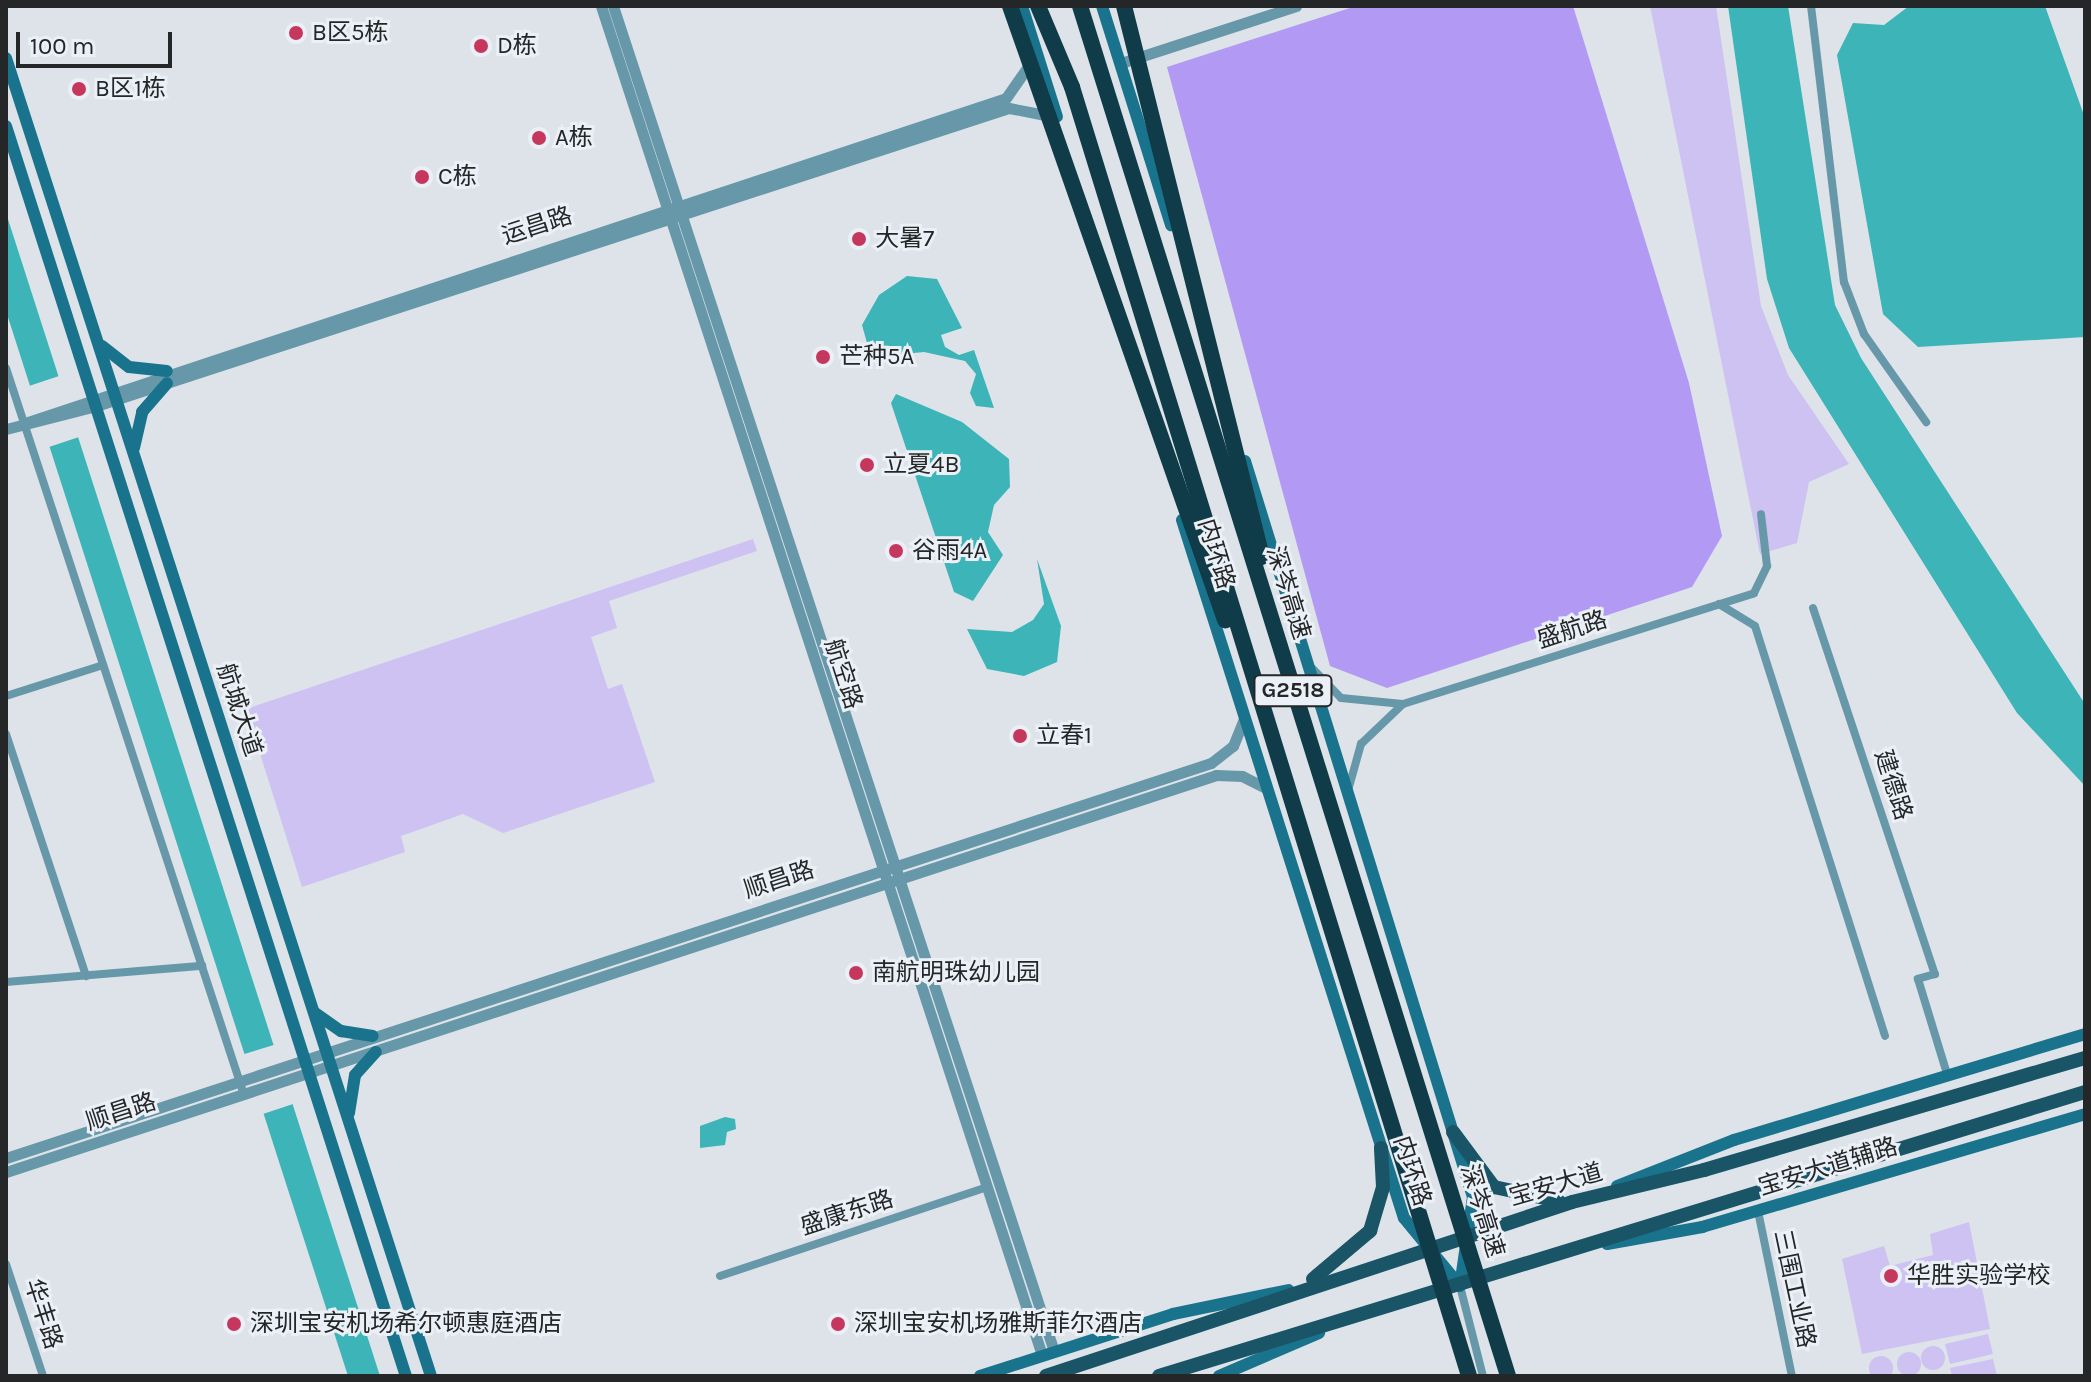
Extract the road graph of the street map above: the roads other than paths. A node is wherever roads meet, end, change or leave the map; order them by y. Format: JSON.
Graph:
{"nodes":[{"id":1,"x":601,"y":6,"type":"edge"},
{"id":2,"x":613,"y":6,"type":"edge"},
{"id":3,"x":1010,"y":6,"type":"edge"},
{"id":4,"x":1022,"y":6,"type":"edge"},
{"id":5,"x":1038,"y":6,"type":"edge"},
{"id":6,"x":1047,"y":6,"type":"edge"},
{"id":7,"x":1080,"y":6,"type":"edge"},
{"id":8,"x":1102,"y":6,"type":"edge"},
{"id":9,"x":1124,"y":6,"type":"edge"},
{"id":10,"x":1296,"y":6,"type":"edge"},
{"id":11,"x":1811,"y":6,"type":"edge"},
{"id":12,"x":1033,"y":42,"type":"junction"},
{"id":13,"x":6,"y":58,"type":"edge"},
{"id":14,"x":1121,"y":63,"type":"junction"},
{"id":15,"x":1072,"y":87,"type":"junction"},
{"id":16,"x":1059,"y":125,"type":"junction"},
{"id":17,"x":6,"y":126,"type":"edge"},
{"id":18,"x":675,"y":210,"type":"junction"},
{"id":19,"x":96,"y":338,"type":"junction"},
{"id":20,"x":6,"y":368,"type":"edge"},
{"id":21,"x":167,"y":377,"type":"junction"},
{"id":22,"x":1221,"y":385,"type":"junction"},
{"id":23,"x":114,"y":394,"type":"junction"},
{"id":24,"x":95,"y":401,"type":"junction"},
{"id":25,"x":1926,"y":422,"type":"dead end"},
{"id":26,"x":24,"y":423,"type":"junction"},
{"id":27,"x":6,"y":429,"type":"edge"},
{"id":28,"x":134,"y":456,"type":"junction"},
{"id":29,"x":1761,"y":514,"type":"dead end"},
{"id":30,"x":1719,"y":604,"type":"junction"},
{"id":31,"x":1813,"y":608,"type":"dead end"},
{"id":32,"x":1307,"y":658,"type":"junction"},
{"id":33,"x":103,"y":665,"type":"junction"},
{"id":34,"x":1294,"y":694,"type":"junction"},
{"id":35,"x":6,"y":696,"type":"edge"},
{"id":36,"x":1403,"y":704,"type":"junction"},
{"id":37,"x":1244,"y":719,"type":"junction"},
{"id":38,"x":1268,"y":728,"type":"junction"},
{"id":39,"x":6,"y":734,"type":"edge"},
{"id":40,"x":1267,"y":789,"type":"junction"},
{"id":41,"x":1351,"y":799,"type":"junction"},
{"id":42,"x":890,"y":867,"type":"junction"},
{"id":43,"x":894,"y":881,"type":"junction"},
{"id":44,"x":202,"y":966,"type":"junction"},
{"id":45,"x":86,"y":976,"type":"junction"},
{"id":46,"x":6,"y":982,"type":"edge"},
{"id":47,"x":314,"y":1012,"type":"junction"},
{"id":48,"x":2085,"y":1034,"type":"edge"},
{"id":49,"x":373,"y":1036,"type":"junction"},
{"id":50,"x":1885,"y":1036,"type":"dead end"},
{"id":51,"x":327,"y":1052,"type":"junction"},
{"id":52,"x":376,"y":1052,"type":"junction"},
{"id":53,"x":2085,"y":1058,"type":"edge"},
{"id":54,"x":306,"y":1059,"type":"junction"},
{"id":55,"x":332,"y":1066,"type":"junction"},
{"id":56,"x":311,"y":1073,"type":"junction"},
{"id":57,"x":1947,"y":1074,"type":"junction"},
{"id":58,"x":242,"y":1080,"type":"junction"},
{"id":59,"x":2085,"y":1092,"type":"edge"},
{"id":60,"x":247,"y":1094,"type":"junction"},
{"id":61,"x":2085,"y":1114,"type":"edge"},
{"id":62,"x":349,"y":1120,"type":"junction"},
{"id":63,"x":1453,"y":1132,"type":"junction"},
{"id":64,"x":1381,"y":1148,"type":"junction"},
{"id":65,"x":6,"y":1158,"type":"edge"},
{"id":66,"x":6,"y":1172,"type":"edge"},
{"id":67,"x":987,"y":1187,"type":"junction"},
{"id":68,"x":1600,"y":1193,"type":"junction"},
{"id":69,"x":1572,"y":1202,"type":"junction"},
{"id":70,"x":1758,"y":1211,"type":"junction"},
{"id":71,"x":1468,"y":1234,"type":"junction"},
{"id":72,"x":1427,"y":1247,"type":"junction"},
{"id":73,"x":1580,"y":1249,"type":"junction"},
{"id":74,"x":6,"y":1264,"type":"edge"},
{"id":75,"x":720,"y":1276,"type":"dead end"},
{"id":76,"x":1460,"y":1286,"type":"junction"},
{"id":77,"x":1300,"y":1288,"type":"junction"},
{"id":78,"x":1332,"y":1327,"type":"junction"},
{"id":79,"x":1048,"y":1353,"type":"junction"},
{"id":80,"x":43,"y":1376,"type":"edge"},
{"id":81,"x":406,"y":1376,"type":"edge"},
{"id":82,"x":431,"y":1376,"type":"edge"},
{"id":83,"x":980,"y":1376,"type":"edge"},
{"id":84,"x":1046,"y":1376,"type":"edge"},
{"id":85,"x":1159,"y":1376,"type":"edge"},
{"id":86,"x":1219,"y":1376,"type":"edge"},
{"id":87,"x":1469,"y":1376,"type":"edge"},
{"id":88,"x":1483,"y":1376,"type":"edge"},
{"id":89,"x":1508,"y":1376,"type":"edge"},
{"id":90,"x":1792,"y":1376,"type":"edge"}],
"edges":[{"from":1,"to":18,"type":"street","name":"航空路"},
{"from":2,"to":18,"type":"street","name":"航空路"},
{"from":3,"to":38,"type":"highway","bridge":true},
{"from":4,"to":12,"type":"main road","name":"内环路"},
{"from":5,"to":15,"type":"highway"},
{"from":6,"to":15,"type":"highway","number":"G2518"},
{"from":7,"to":34,"type":"highway","name":"深岑高速","number":"G2518","bridge":true},
{"from":8,"to":14,"type":"main road","name":"内环路"},
{"from":9,"to":22,"type":"highway","bridge":true},
{"from":10,"to":14,"type":"street"},
{"from":11,"to":25,"type":"street"},
{"from":12,"to":16,"type":"main road","name":"内环路"},
{"from":12,"to":18,"type":"street","name":"运昌路"},
{"from":13,"to":19,"type":"main road","name":"航城大道"},
{"from":14,"to":22,"type":"main road","name":"内环路"},
{"from":15,"to":38,"type":"highway","number":"G2518","bridge":true},
{"from":16,"to":18,"type":"street","name":"运昌路"},
{"from":16,"to":37,"type":"main road","name":"内环路"},
{"from":17,"to":24,"type":"main road","name":"航城大道"},
{"from":18,"to":21,"type":"street","name":"运昌路"},
{"from":18,"to":42,"type":"street","name":"航空路"},
{"from":19,"to":21,"type":"main road"},
{"from":19,"to":23,"type":"main road","name":"航城大道"},
{"from":20,"to":26,"type":"street"},
{"from":21,"to":23,"type":"street","name":"运昌路"},
{"from":21,"to":28,"type":"main road"},
{"from":22,"to":32,"type":"main road","name":"内环路"},
{"from":22,"to":34,"type":"highway","bridge":true},
{"from":23,"to":24,"type":"street","name":"运昌路"},
{"from":23,"to":28,"type":"main road","name":"航城大道"},
{"from":24,"to":26,"type":"street","name":"运昌路"},
{"from":24,"to":54,"type":"main road","name":"航城大道"},
{"from":26,"to":27,"type":"street","name":"运昌路"},
{"from":26,"to":33,"type":"street"},
{"from":28,"to":47,"type":"main road","name":"航城大道"},
{"from":29,"to":30,"type":"street","name":"盛航路"},
{"from":30,"to":36,"type":"street","name":"盛航路"},
{"from":30,"to":50,"type":"street"},
{"from":31,"to":57,"type":"street","name":"建德路"},
{"from":32,"to":36,"type":"street"},
{"from":32,"to":41,"type":"main road","name":"内环路"},
{"from":33,"to":35,"type":"street"},
{"from":33,"to":44,"type":"street"},
{"from":34,"to":89,"type":"highway","name":"深岑高速","number":"G2518","bridge":true},
{"from":36,"to":41,"type":"street"},
{"from":37,"to":40,"type":"main road","name":"内环路"},
{"from":37,"to":42,"type":"street","name":"顺昌路"},
{"from":38,"to":87,"type":"highway","number":"G2518","bridge":true},
{"from":39,"to":45,"type":"street"},
{"from":40,"to":43,"type":"street","name":"顺昌路"},
{"from":40,"to":64,"type":"main road","name":"内环路"},
{"from":41,"to":63,"type":"main road","name":"内环路"},
{"from":42,"to":43,"type":"street","name":"航空路"},
{"from":42,"to":49,"type":"street","name":"顺昌路"},
{"from":43,"to":52,"type":"street","name":"顺昌路"},
{"from":43,"to":67,"type":"street","name":"航空路"},
{"from":43,"to":79,"type":"street","name":"航空路"},
{"from":44,"to":45,"type":"street"},
{"from":44,"to":58,"type":"street"},
{"from":45,"to":46,"type":"street"},
{"from":47,"to":49,"type":"main road"},
{"from":47,"to":51,"type":"main road","name":"航城大道"},
{"from":48,"to":57,"type":"main road"},
{"from":49,"to":51,"type":"street","name":"顺昌路"},
{"from":51,"to":54,"type":"street","name":"顺昌路"},
{"from":51,"to":55,"type":"main road","name":"航城大道"},
{"from":52,"to":55,"type":"street","name":"顺昌路"},
{"from":52,"to":62,"type":"main road"},
{"from":53,"to":68,"type":"main road","name":"宝安大道"},
{"from":54,"to":56,"type":"main road","name":"航城大道"},
{"from":54,"to":58,"type":"street","name":"顺昌路"},
{"from":55,"to":56,"type":"street","name":"顺昌路"},
{"from":55,"to":62,"type":"main road","name":"航城大道"},
{"from":56,"to":60,"type":"street","name":"顺昌路"},
{"from":56,"to":81,"type":"main road","name":"航城大道"},
{"from":57,"to":68,"type":"main road"},
{"from":58,"to":60,"type":"street"},
{"from":58,"to":65,"type":"street","name":"顺昌路"},
{"from":59,"to":73,"type":"main road"},
{"from":60,"to":66,"type":"street","name":"顺昌路"},
{"from":61,"to":70,"type":"main road","name":"宝安大道辅路"},
{"from":62,"to":82,"type":"main road","name":"航城大道"},
{"from":63,"to":69,"type":"main road"},
{"from":63,"to":71,"type":"main road","name":"内环路"},
{"from":64,"to":72,"type":"main road","name":"内环路"},
{"from":64,"to":77,"type":"main road"},
{"from":67,"to":75,"type":"street","name":"盛康东路"},
{"from":67,"to":79,"type":"street","name":"航空路"},
{"from":68,"to":69,"type":"main road","name":"宝安大道"},
{"from":69,"to":71,"type":"main road","name":"宝安大道"},
{"from":70,"to":73,"type":"main road","name":"宝安大道辅路"},
{"from":70,"to":90,"type":"street","name":"三围工业路"},
{"from":71,"to":72,"type":"main road","name":"宝安大道"},
{"from":71,"to":76,"type":"main road","name":"内环路"},
{"from":72,"to":76,"type":"main road","name":"内环路"},
{"from":72,"to":77,"type":"main road","name":"宝安大道"},
{"from":73,"to":76,"type":"main road"},
{"from":74,"to":80,"type":"street","name":"华丰路"},
{"from":76,"to":78,"type":"main road"},
{"from":76,"to":88,"type":"street"},
{"from":77,"to":79,"type":"main road"},
{"from":77,"to":84,"type":"main road","name":"宝安大道"},
{"from":78,"to":85,"type":"main road"},
{"from":78,"to":86,"type":"main road"},
{"from":79,"to":83,"type":"main road"}]}
